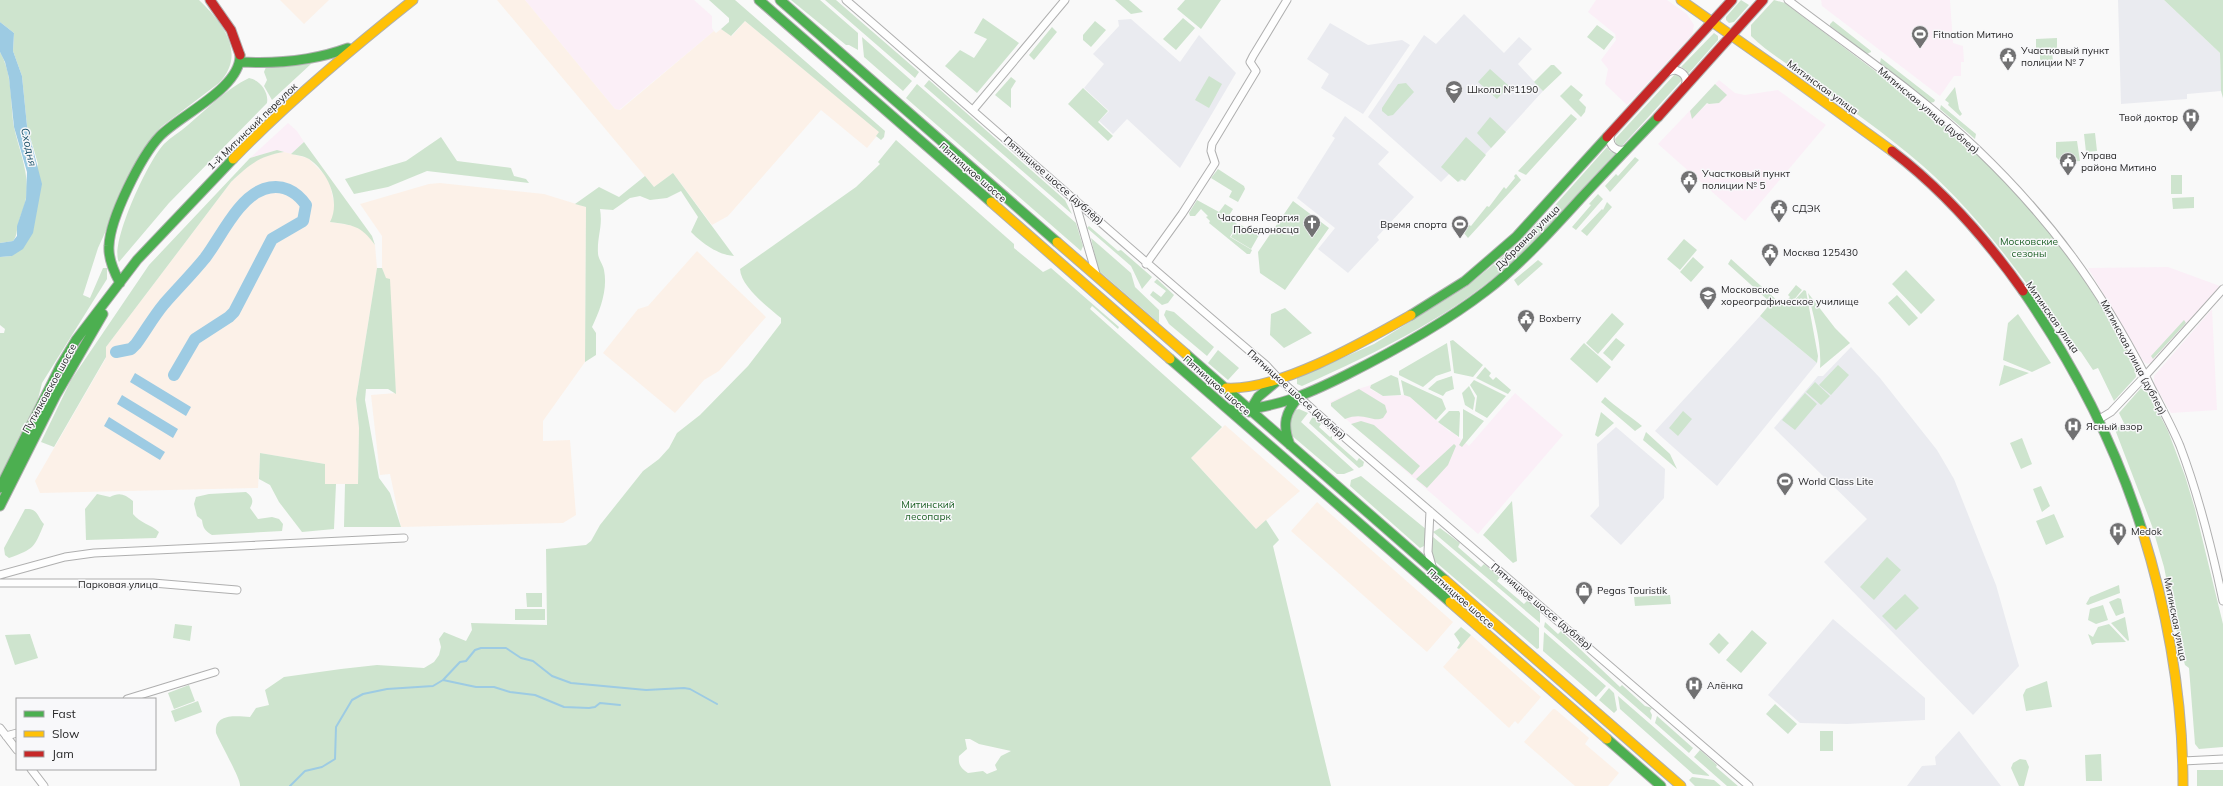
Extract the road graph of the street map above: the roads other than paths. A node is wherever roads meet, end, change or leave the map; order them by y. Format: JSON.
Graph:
{"nodes":[{"id":1,"x":210,"y":0,"type":"edge"},
{"id":2,"x":413,"y":0,"type":"edge"},
{"id":3,"x":759,"y":0,"type":"edge"},
{"id":4,"x":780,"y":0,"type":"edge"},
{"id":5,"x":846,"y":0,"type":"edge"},
{"id":6,"x":1064,"y":0,"type":"edge"},
{"id":7,"x":1287,"y":0,"type":"edge"},
{"id":8,"x":1681,"y":0,"type":"edge"},
{"id":9,"x":1732,"y":0,"type":"edge"},
{"id":10,"x":1763,"y":0,"type":"edge"},
{"id":11,"x":1788,"y":0,"type":"edge"},
{"id":12,"x":1713,"y":22,"type":"junction"},
{"id":13,"x":1732,"y":36,"type":"junction"},
{"id":14,"x":356,"y":45,"type":"junction"},
{"id":15,"x":240,"y":62,"type":"junction"},
{"id":16,"x":1667,"y":72,"type":"junction"},
{"id":17,"x":1684,"y":88,"type":"junction"},
{"id":18,"x":973,"y":110,"type":"junction"},
{"id":19,"x":1613,"y":132,"type":"junction"},
{"id":20,"x":1629,"y":148,"type":"junction"},
{"id":21,"x":1074,"y":197,"type":"junction"},
{"id":22,"x":1146,"y":264,"type":"junction"},
{"id":23,"x":1097,"y":277,"type":"junction"},
{"id":24,"x":120,"y":283,"type":"junction"},
{"id":25,"x":2223,"y":289,"type":"edge"},
{"id":26,"x":2145,"y":376,"type":"junction"},
{"id":27,"x":1279,"y":379,"type":"junction"},
{"id":28,"x":1226,"y":388,"type":"junction"},
{"id":29,"x":1299,"y":397,"type":"junction"},
{"id":30,"x":1228,"y":409,"type":"junction"},
{"id":31,"x":1249,"y":409,"type":"junction"},
{"id":32,"x":2101,"y":418,"type":"junction"},
{"id":33,"x":1249,"y":427,"type":"junction"},
{"id":34,"x":1290,"y":445,"type":"junction"},
{"id":35,"x":0,"y":488,"type":"edge"},
{"id":36,"x":0,"y":506,"type":"edge"},
{"id":37,"x":1430,"y":511,"type":"junction"},
{"id":38,"x":404,"y":538,"type":"dead end"},
{"id":39,"x":1434,"y":570,"type":"junction"},
{"id":40,"x":0,"y":575,"type":"edge"},
{"id":41,"x":0,"y":583,"type":"edge"},
{"id":42,"x":237,"y":590,"type":"dead end"},
{"id":43,"x":2223,"y":601,"type":"edge"},
{"id":44,"x":215,"y":672,"type":"dead end"},
{"id":45,"x":130,"y":698,"type":"edge"},
{"id":46,"x":0,"y":728,"type":"edge"},
{"id":47,"x":16,"y":733,"type":"edge"},
{"id":48,"x":6,"y":736,"type":"junction"},
{"id":49,"x":16,"y":749,"type":"edge"},
{"id":50,"x":2223,"y":759,"type":"edge"},
{"id":51,"x":2183,"y":761,"type":"junction"},
{"id":52,"x":32,"y":770,"type":"edge"},
{"id":53,"x":44,"y":786,"type":"edge"},
{"id":54,"x":1661,"y":786,"type":"edge"},
{"id":55,"x":1681,"y":786,"type":"edge"},
{"id":56,"x":1750,"y":786,"type":"edge"},
{"id":57,"x":2183,"y":786,"type":"edge"}],
"edges":[{"from":1,"to":15,"type":"main road"},
{"from":2,"to":14,"type":"main road","name":"1-й Митинский переулок"},
{"from":3,"to":30,"type":"main road","name":"Пятницкое шоссе"},
{"from":4,"to":23,"type":"main road","name":"Пятницкое шоссе"},
{"from":5,"to":18,"type":"street","name":"Пятницкое шоссе (дублёр)"},
{"from":6,"to":18,"type":"street"},
{"from":7,"to":22,"type":"street"},
{"from":8,"to":12,"type":"main road","name":"Митинская улица"},
{"from":9,"to":12,"type":"main road","name":"Дубравная улица"},
{"from":10,"to":13,"type":"main road","name":"Дубравная улица"},
{"from":11,"to":26,"type":"street","name":"Митинская улица (дублер)"},
{"from":12,"to":13,"type":"main road","name":"Митинская улица"},
{"from":12,"to":16,"type":"main road","name":"Дубравная улица"},
{"from":13,"to":17,"type":"main road","name":"Дубравная улица"},
{"from":13,"to":32,"type":"main road","name":"Митинская улица"},
{"from":14,"to":15,"type":"main road"},
{"from":14,"to":24,"type":"main road","name":"1-й Митинский переулок"},
{"from":15,"to":24,"type":"main road"},
{"from":16,"to":17,"type":"street"},
{"from":16,"to":19,"type":"main road","name":"Дубравная улица"},
{"from":17,"to":20,"type":"main road","name":"Дубравная улица"},
{"from":18,"to":21,"type":"street","name":"Пятницкое шоссе (дублёр)"},
{"from":19,"to":20,"type":"street"},
{"from":19,"to":27,"type":"main road","name":"Дубравная улица"},
{"from":20,"to":29,"type":"main road","name":"Дубравная улица"},
{"from":21,"to":22,"type":"street","name":"Пятницкое шоссе (дублёр)"},
{"from":21,"to":23,"type":"street"},
{"from":22,"to":27,"type":"street","name":"Пятницкое шоссе (дублёр)"},
{"from":23,"to":28,"type":"main road","name":"Пятницкое шоссе"},
{"from":24,"to":35,"type":"main road","name":"Путилковское шоссе"},
{"from":24,"to":36,"type":"main road","name":"Путилковское шоссе"},
{"from":25,"to":26,"type":"street"},
{"from":26,"to":32,"type":"street"},
{"from":26,"to":43,"type":"street","name":"Митинская улица (дублер)"},
{"from":27,"to":28,"type":"main road","name":"Дубравная улица"},
{"from":27,"to":29,"type":"street","name":"Пятницкое шоссе (дублёр)"},
{"from":27,"to":31,"type":"main road","name":"Дубравная улица"},
{"from":28,"to":31,"type":"main road","name":"Пятницкое шоссе"},
{"from":29,"to":31,"type":"main road","name":"Дубравная улица"},
{"from":29,"to":34,"type":"main road"},
{"from":29,"to":37,"type":"street","name":"Пятницкое шоссе (дублёр)"},
{"from":30,"to":31,"type":"main road","name":"Дубравная улица"},
{"from":30,"to":33,"type":"main road","name":"Пятницкое шоссе"},
{"from":31,"to":33,"type":"main road"},
{"from":31,"to":34,"type":"main road","name":"Пятницкое шоссе"},
{"from":32,"to":51,"type":"main road","name":"Митинская улица"},
{"from":33,"to":54,"type":"main road","name":"Пятницкое шоссе"},
{"from":34,"to":39,"type":"main road","name":"Пятницкое шоссе"},
{"from":37,"to":39,"type":"street"},
{"from":37,"to":56,"type":"street","name":"Пятницкое шоссе (дублёр)"},
{"from":38,"to":40,"type":"street"},
{"from":39,"to":55,"type":"main road","name":"Пятницкое шоссе"},
{"from":41,"to":42,"type":"street","name":"Парковая улица"},
{"from":44,"to":45,"type":"street"},
{"from":46,"to":48,"type":"street"},
{"from":47,"to":48,"type":"street"},
{"from":48,"to":49,"type":"street"},
{"from":50,"to":51,"type":"street"},
{"from":51,"to":57,"type":"main road","name":"Митинская улица"},
{"from":52,"to":53,"type":"street"}]}
